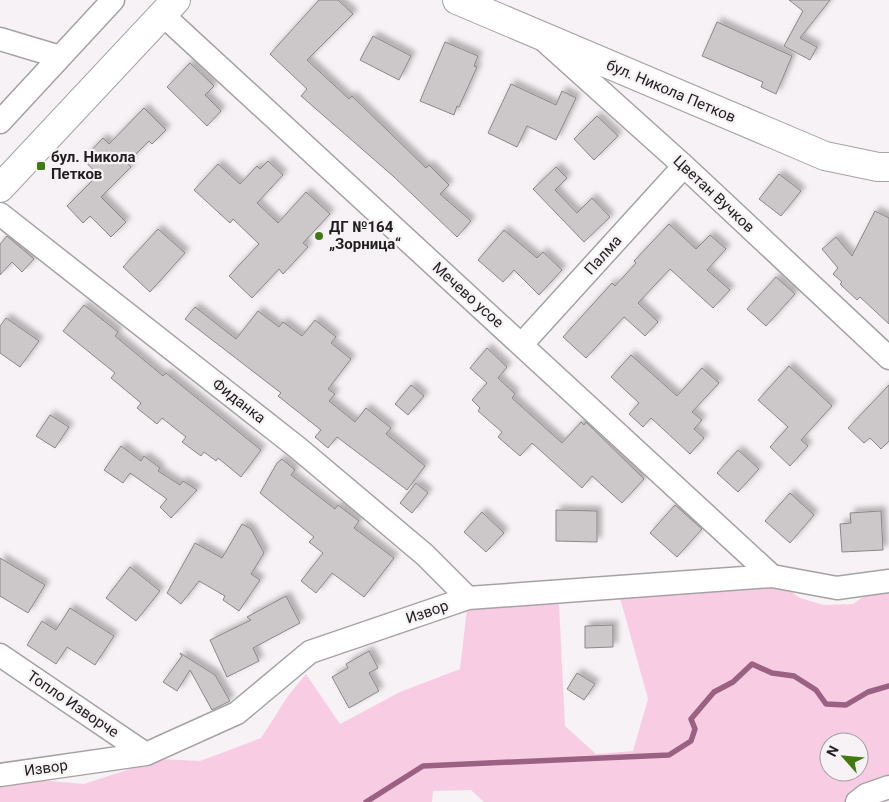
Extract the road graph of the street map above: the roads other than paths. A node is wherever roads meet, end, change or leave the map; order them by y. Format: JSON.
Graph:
{"nodes":[{"id":1,"x":113,"y":0,"type":"edge"},
{"id":2,"x":457,"y":0,"type":"edge"},
{"id":3,"x":169,"y":7,"type":"edge"},
{"id":4,"x":536,"y":33,"type":"junction"},
{"id":5,"x":0,"y":39,"type":"edge"},
{"id":6,"x":60,"y":57,"type":"junction"},
{"id":7,"x":0,"y":122,"type":"edge"},
{"id":8,"x":684,"y":166,"type":"junction"},
{"id":9,"x":889,"y":167,"type":"edge"},
{"id":10,"x":0,"y":188,"type":"edge"},
{"id":11,"x":0,"y":214,"type":"edge"},
{"id":12,"x":522,"y":344,"type":"junction"},
{"id":13,"x":889,"y":358,"type":"edge"},
{"id":14,"x":772,"y":576,"type":"junction"},
{"id":15,"x":889,"y":581,"type":"edge"},
{"id":16,"x":468,"y":598,"type":"junction"},
{"id":17,"x":0,"y":655,"type":"edge"},
{"id":18,"x":146,"y":754,"type":"junction"},
{"id":19,"x":0,"y":775,"type":"edge"},
{"id":20,"x":889,"y":787,"type":"edge"},
{"id":21,"x":857,"y":802,"type":"edge"}],
"edges":[{"from":1,"to":6,"type":"street"},
{"from":2,"to":4,"type":"street","name":"бул. Никола Петков"},
{"from":3,"to":10,"type":"street"},
{"from":3,"to":12,"type":"street","name":"Мечево усое"},
{"from":4,"to":8,"type":"street","name":"Цветан Вучков"},
{"from":4,"to":9,"type":"street","name":"бул. Никола Петков"},
{"from":5,"to":6,"type":"street"},
{"from":6,"to":7,"type":"street"},
{"from":8,"to":12,"type":"street","name":"Палма"},
{"from":8,"to":13,"type":"street","name":"Цветан Вучков"},
{"from":11,"to":16,"type":"street","name":"Фиданка"},
{"from":12,"to":14,"type":"street","name":"Мечево усое"},
{"from":14,"to":15,"type":"street","name":"Извор"},
{"from":14,"to":16,"type":"street","name":"Извор"},
{"from":16,"to":18,"type":"street","name":"Извор"},
{"from":17,"to":18,"type":"street","name":"Топло Изворче"},
{"from":18,"to":19,"type":"street","name":"Извор"},
{"from":20,"to":21,"type":"street"}]}
